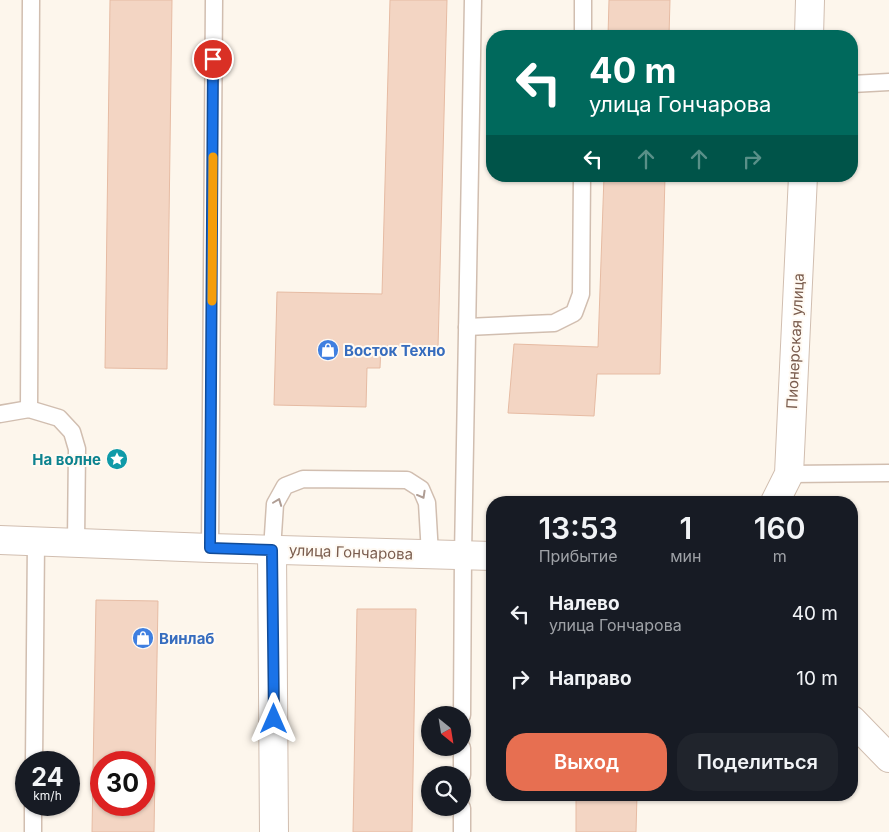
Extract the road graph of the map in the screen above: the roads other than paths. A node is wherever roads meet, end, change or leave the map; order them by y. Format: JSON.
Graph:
{"nodes":[{"id":1,"x":31,"y":0,"type":"edge"},
{"id":2,"x":214,"y":0,"type":"edge"},
{"id":3,"x":473,"y":0,"type":"edge"},
{"id":4,"x":583,"y":0,"type":"edge"},
{"id":5,"x":810,"y":0,"type":"edge"},
{"id":6,"x":583,"y":30,"type":"edge"},
{"id":7,"x":809,"y":30,"type":"edge"},
{"id":8,"x":889,"y":82,"type":"edge"},
{"id":9,"x":858,"y":84,"type":"edge"},
{"id":10,"x":582,"y":182,"type":"edge"},
{"id":11,"x":803,"y":182,"type":"edge"},
{"id":12,"x":467,"y":326,"type":"junction"},
{"id":13,"x":29,"y":409,"type":"junction"},
{"id":14,"x":0,"y":414,"type":"edge"},
{"id":15,"x":889,"y":473,"type":"edge"},
{"id":16,"x":789,"y":474,"type":"junction"},
{"id":17,"x":778,"y":496,"type":"edge"},
{"id":18,"x":0,"y":540,"type":"edge"},
{"id":19,"x":36,"y":541,"type":"junction"},
{"id":20,"x":76,"y":542,"type":"junction"},
{"id":21,"x":210,"y":548,"type":"junction"},
{"id":22,"x":272,"y":550,"type":"junction"},
{"id":23,"x":430,"y":554,"type":"junction"},
{"id":24,"x":462,"y":555,"type":"junction"},
{"id":25,"x":486,"y":556,"type":"edge"},
{"id":26,"x":462,"y":706,"type":"edge"},
{"id":27,"x":858,"y":726,"type":"edge"},
{"id":28,"x":34,"y":751,"type":"edge"},
{"id":29,"x":889,"y":758,"type":"edge"},
{"id":30,"x":33,"y":816,"type":"edge"},
{"id":31,"x":462,"y":816,"type":"edge"},
{"id":32,"x":33,"y":832,"type":"edge"},
{"id":33,"x":274,"y":832,"type":"edge"},
{"id":34,"x":462,"y":832,"type":"edge"}],
"edges":[{"from":1,"to":13,"type":"lane"},
{"from":2,"to":21,"type":"lane"},
{"from":3,"to":12,"type":"lane"},
{"from":4,"to":6,"type":"lane"},
{"from":5,"to":7,"type":"street"},
{"from":8,"to":9,"type":"lane"},
{"from":10,"to":12,"type":"lane"},
{"from":11,"to":16,"type":"street","name":"Пионерская улица"},
{"from":12,"to":24,"type":"lane"},
{"from":13,"to":14,"type":"lane"},
{"from":13,"to":20,"type":"lane"},
{"from":15,"to":16,"type":"lane"},
{"from":16,"to":17,"type":"street","name":"Пионерская улица"},
{"from":18,"to":19,"type":"street","name":"улица Гончарова"},
{"from":19,"to":20,"type":"street","name":"улица Гончарова"},
{"from":19,"to":28,"type":"lane"},
{"from":20,"to":21,"type":"street","name":"улица Гончарова"},
{"from":21,"to":22,"type":"street","name":"улица Гончарова"},
{"from":22,"to":23,"type":"street","name":"улица Гончарова"},
{"from":22,"to":23,"type":"lane","one_way":true},
{"from":22,"to":33,"type":"street"},
{"from":23,"to":24,"type":"street","name":"улица Гончарова"},
{"from":24,"to":25,"type":"street","name":"улица Гончарова"},
{"from":24,"to":26,"type":"lane"},
{"from":27,"to":29,"type":"street"},
{"from":30,"to":32,"type":"lane"},
{"from":31,"to":34,"type":"lane"}]}
